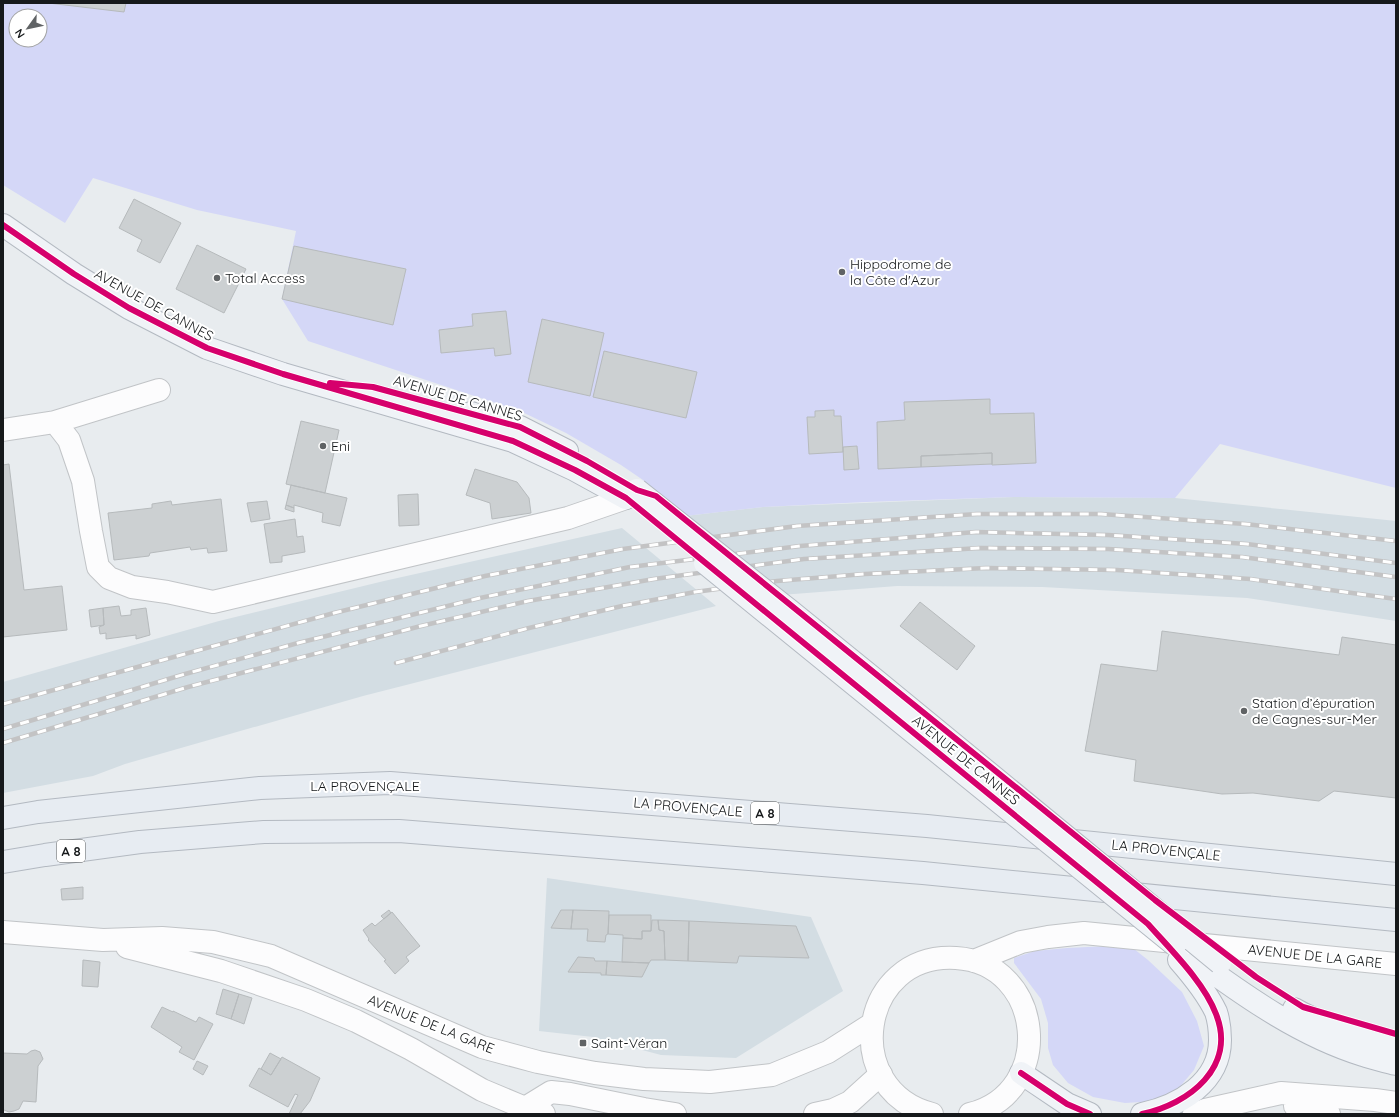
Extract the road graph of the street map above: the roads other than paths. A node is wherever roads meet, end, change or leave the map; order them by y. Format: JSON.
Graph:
{"nodes":[{"id":1,"x":3,"y":225,"type":"edge"},
{"id":2,"x":159,"y":390,"type":"dead end"},
{"id":3,"x":56,"y":422,"type":"junction"},
{"id":4,"x":3,"y":430,"type":"edge"},
{"id":5,"x":631,"y":494,"type":"junction"},
{"id":6,"x":3,"y":818,"type":"edge"},
{"id":7,"x":3,"y":862,"type":"edge"},
{"id":8,"x":1396,"y":874,"type":"edge"},
{"id":9,"x":1396,"y":920,"type":"edge"},
{"id":10,"x":3,"y":932,"type":"edge"},
{"id":11,"x":103,"y":940,"type":"junction"},
{"id":12,"x":974,"y":961,"type":"junction"},
{"id":13,"x":1188,"y":961,"type":"junction"},
{"id":14,"x":1396,"y":964,"type":"edge"},
{"id":15,"x":872,"y":1024,"type":"junction"},
{"id":16,"x":1396,"y":1045,"type":"edge"},
{"id":17,"x":1396,"y":1064,"type":"edge"},
{"id":18,"x":1021,"y":1073,"type":"junction"},
{"id":19,"x":881,"y":1074,"type":"junction"},
{"id":20,"x":1396,"y":1103,"type":"edge"},
{"id":21,"x":529,"y":1112,"type":"edge"},
{"id":22,"x":915,"y":1112,"type":"edge"},
{"id":23,"x":979,"y":1113,"type":"edge"},
{"id":24,"x":675,"y":1114,"type":"edge"},
{"id":25,"x":815,"y":1114,"type":"edge"},
{"id":26,"x":1090,"y":1114,"type":"edge"},
{"id":27,"x":1142,"y":1114,"type":"edge"},
{"id":28,"x":1194,"y":1114,"type":"edge"},
{"id":29,"x":1247,"y":1114,"type":"edge"},
{"id":30,"x":1329,"y":1114,"type":"edge"}],
"edges":[{"from":1,"to":5,"type":"main road","name":"AVENUE DE CANNES"},
{"from":2,"to":3,"type":"main road"},
{"from":3,"to":4,"type":"main road"},
{"from":3,"to":5,"type":"main road"},
{"from":5,"to":13,"type":"main road","name":"AVENUE DE CANNES","bridge":true},
{"from":5,"to":16,"type":"main road","name":"AVENUE DE CANNES","bridge":true},
{"from":6,"to":8,"type":"highway","name":"LA PROVENÇALE","number":"A 8"},
{"from":7,"to":9,"type":"highway","number":"A 8"},
{"from":10,"to":11,"type":"main road","name":"AVENUE DE LA GARE"},
{"from":11,"to":15,"type":"main road","name":"AVENUE DE LA GARE"},
{"from":11,"to":21,"type":"main road","name":"AVENUE DE LA GARE"},
{"from":12,"to":14,"type":"main road","name":"AVENUE DE LA GARE"},
{"from":12,"to":15,"type":"main road"},
{"from":12,"to":18,"type":"main road"},
{"from":13,"to":17,"type":"main road","name":"AVENUE DE CANNES"},
{"from":13,"to":27,"type":"main road"},
{"from":15,"to":19,"type":"main road"},
{"from":18,"to":23,"type":"main road"},
{"from":18,"to":26,"type":"main road"},
{"from":19,"to":22,"type":"main road"},
{"from":19,"to":25,"type":"main road"},
{"from":20,"to":28,"type":"main road"},
{"from":21,"to":24,"type":"main road"},
{"from":29,"to":30,"type":"main road"}]}
